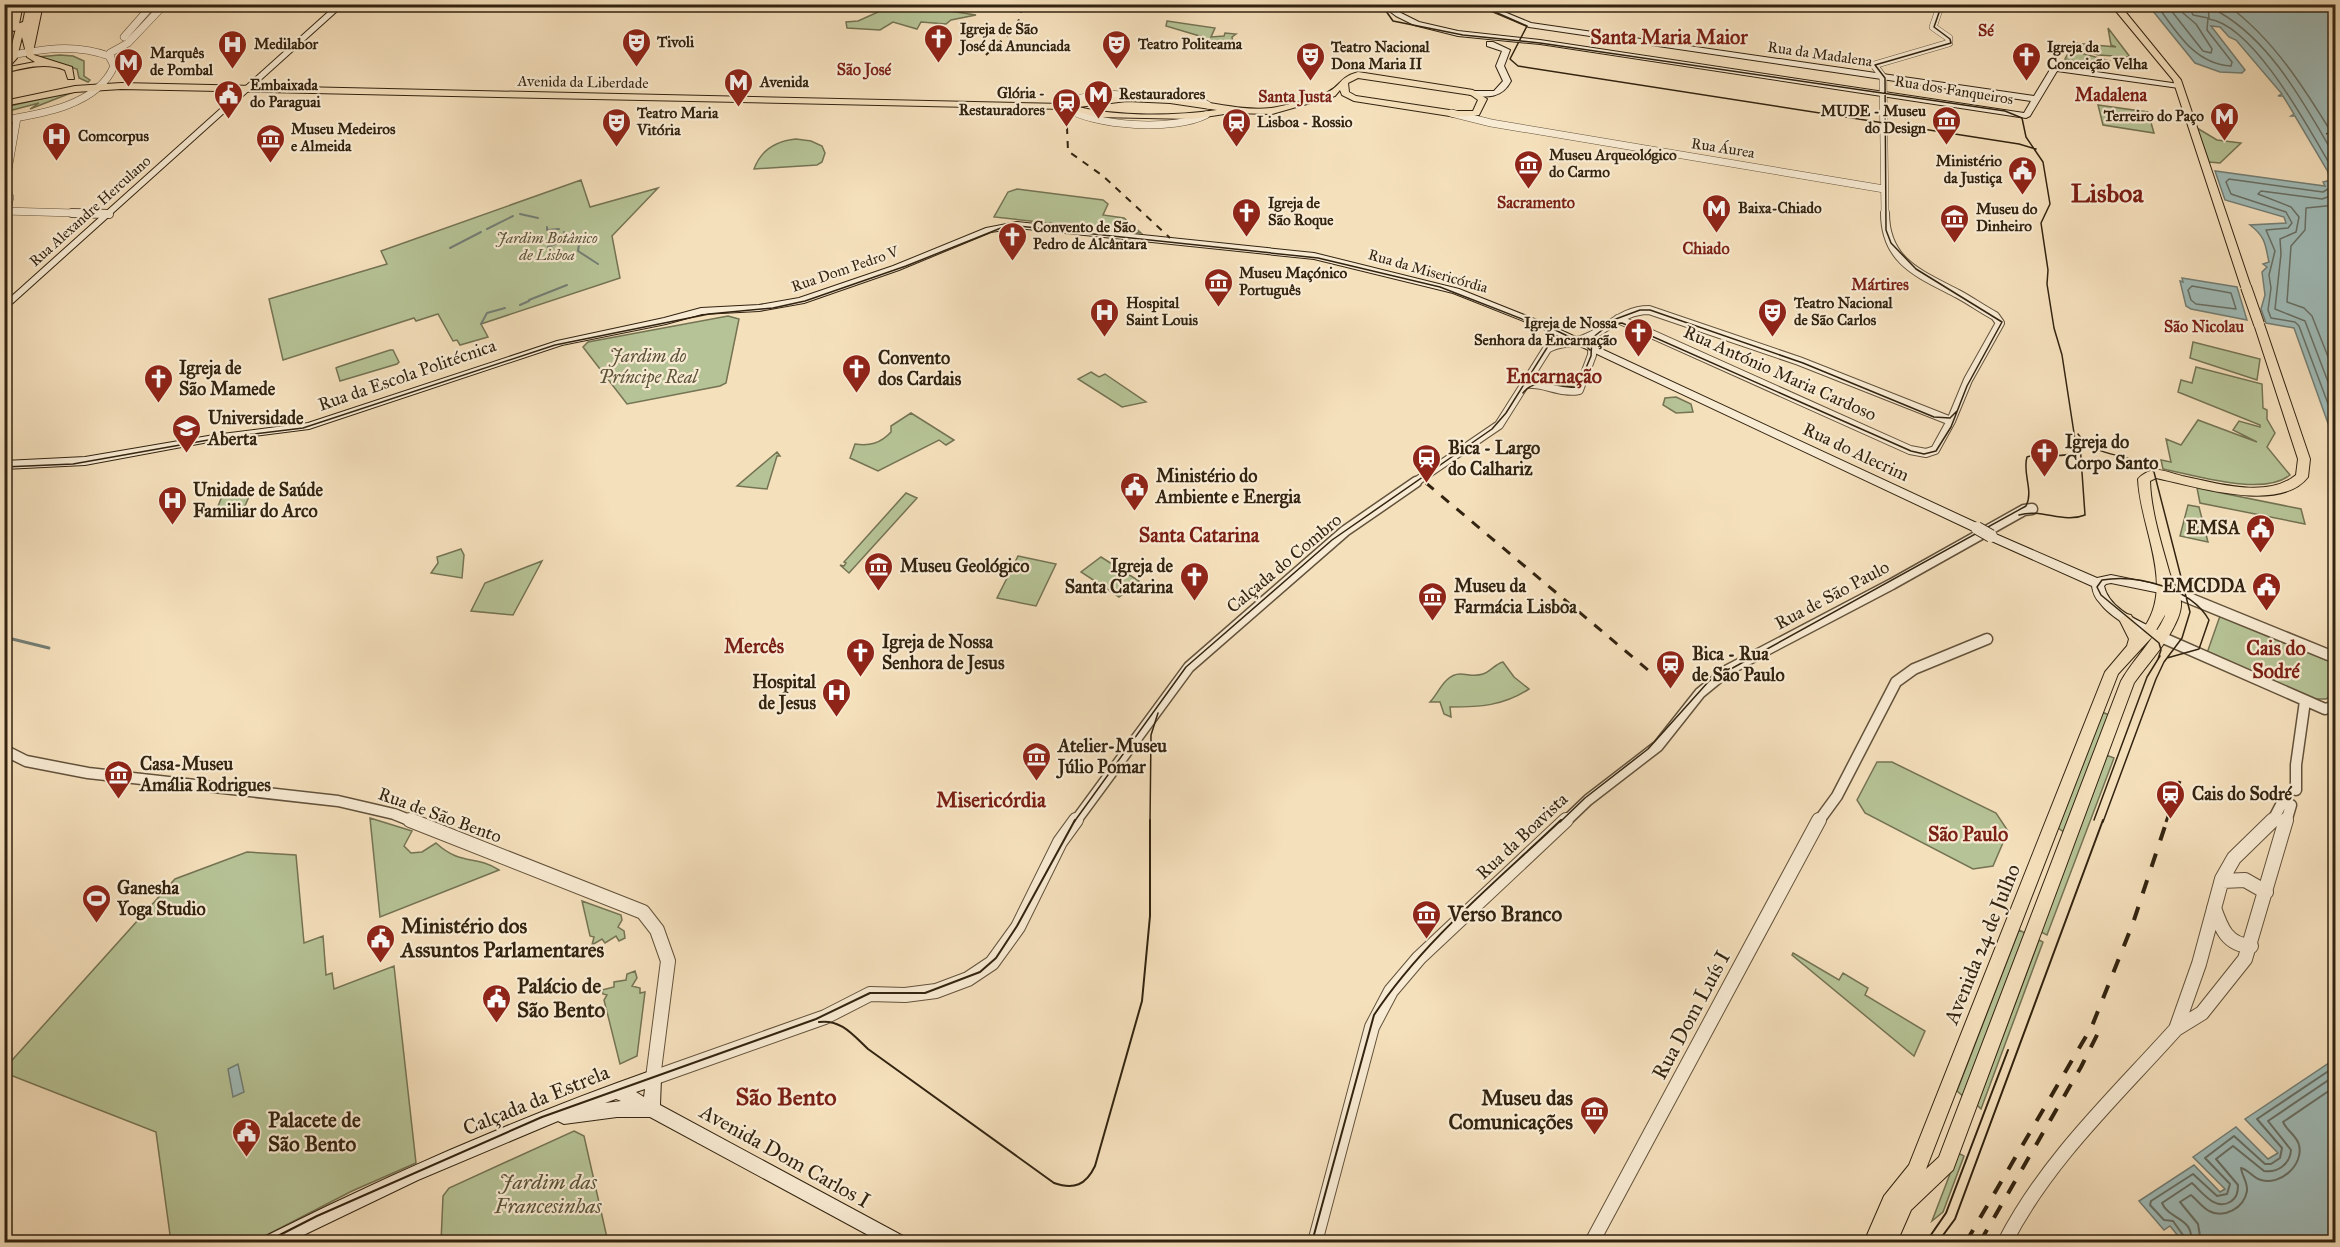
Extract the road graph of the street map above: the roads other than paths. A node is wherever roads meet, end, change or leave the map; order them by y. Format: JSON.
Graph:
{"nodes":[{"id":1,"x":14,"y":4,"type":"edge"},
{"id":2,"x":19,"y":4,"type":"edge"},
{"id":3,"x":24,"y":4,"type":"edge"},
{"id":4,"x":32,"y":4,"type":"edge"},
{"id":5,"x":39,"y":4,"type":"edge"},
{"id":6,"x":153,"y":4,"type":"edge"},
{"id":7,"x":165,"y":4,"type":"edge"},
{"id":8,"x":1383,"y":4,"type":"edge"},
{"id":9,"x":1478,"y":4,"type":"edge"},
{"id":10,"x":1941,"y":4,"type":"edge"},
{"id":11,"x":2114,"y":4,"type":"edge"},
{"id":12,"x":338,"y":6,"type":"edge"},
{"id":13,"x":14,"y":29,"type":"tunnel mouth"},
{"id":14,"x":29,"y":30,"type":"tunnel mouth"},
{"id":15,"x":1458,"y":34,"type":"junction"},
{"id":16,"x":29,"y":52,"type":"junction"},
{"id":17,"x":99,"y":52,"type":"junction"},
{"id":18,"x":14,"y":55,"type":"junction"},
{"id":19,"x":4,"y":56,"type":"edge"},
{"id":20,"x":111,"y":58,"type":"junction"},
{"id":21,"x":50,"y":64,"type":"junction"},
{"id":22,"x":1875,"y":66,"type":"junction"},
{"id":23,"x":4,"y":69,"type":"edge"},
{"id":24,"x":1864,"y":74,"type":"junction"},
{"id":25,"x":1882,"y":76,"type":"junction"},
{"id":26,"x":71,"y":77,"type":"junction"},
{"id":27,"x":108,"y":79,"type":"junction"},
{"id":28,"x":1344,"y":83,"type":"junction"},
{"id":29,"x":100,"y":86,"type":"junction"},
{"id":30,"x":121,"y":86,"type":"junction"},
{"id":31,"x":2179,"y":86,"type":"junction"},
{"id":32,"x":248,"y":88,"type":"junction"},
{"id":33,"x":1473,"y":93,"type":"junction"},
{"id":34,"x":1883,"y":93,"type":"junction"},
{"id":35,"x":42,"y":96,"type":"junction"},
{"id":36,"x":1324,"y":96,"type":"junction"},
{"id":37,"x":1354,"y":98,"type":"junction"},
{"id":38,"x":2036,"y":99,"type":"junction"},
{"id":39,"x":4,"y":104,"type":"edge"},
{"id":40,"x":1065,"y":107,"type":"junction"},
{"id":41,"x":1207,"y":110,"type":"junction"},
{"id":42,"x":1450,"y":113,"type":"junction"},
{"id":43,"x":17,"y":118,"type":"junction"},
{"id":44,"x":4,"y":120,"type":"edge"},
{"id":45,"x":1884,"y":189,"type":"junction"},
{"id":46,"x":5,"y":193,"type":"edge"},
{"id":47,"x":6,"y":211,"type":"edge"},
{"id":48,"x":109,"y":214,"type":"junction"},
{"id":49,"x":4,"y":221,"type":"edge"},
{"id":50,"x":1010,"y":225,"type":"joint"},
{"id":51,"x":4,"y":308,"type":"edge"},
{"id":52,"x":1618,"y":319,"type":"junction"},
{"id":53,"x":666,"y":321,"type":"joint"},
{"id":54,"x":1555,"y":331,"type":"junction"},
{"id":55,"x":1599,"y":331,"type":"junction"},
{"id":56,"x":1576,"y":341,"type":"junction"},
{"id":57,"x":1555,"y":343,"type":"junction"},
{"id":58,"x":1594,"y":350,"type":"junction"},
{"id":59,"x":1532,"y":375,"type":"junction"},
{"id":60,"x":1526,"y":384,"type":"junction"},
{"id":61,"x":1546,"y":386,"type":"junction"},
{"id":62,"x":1951,"y":421,"type":"junction"},
{"id":63,"x":4,"y":465,"type":"edge"},
{"id":64,"x":2032,"y":508,"type":"dead end"},
{"id":65,"x":2099,"y":584,"type":"junction"},
{"id":66,"x":2174,"y":592,"type":"junction"},
{"id":67,"x":2126,"y":619,"type":"junction"},
{"id":68,"x":2161,"y":637,"type":"junction"},
{"id":69,"x":1987,"y":639,"type":"dead end"},
{"id":70,"x":2133,"y":648,"type":"junction"},
{"id":71,"x":2336,"y":658,"type":"edge"},
{"id":72,"x":2305,"y":701,"type":"junction"},
{"id":73,"x":2336,"y":706,"type":"edge"},
{"id":74,"x":1667,"y":736,"type":"joint"},
{"id":75,"x":4,"y":750,"type":"edge"},
{"id":76,"x":1122,"y":758,"type":"joint"},
{"id":77,"x":2291,"y":788,"type":"tunnel mouth"},
{"id":78,"x":2052,"y":826,"type":"junction"},
{"id":79,"x":2056,"y":873,"type":"junction"},
{"id":80,"x":2222,"y":881,"type":"junction"},
{"id":81,"x":2266,"y":892,"type":"junction"},
{"id":82,"x":2214,"y":908,"type":"junction"},
{"id":83,"x":2020,"y":909,"type":"junction"},
{"id":84,"x":2040,"y":919,"type":"junction"},
{"id":85,"x":2251,"y":946,"type":"junction"},
{"id":86,"x":2176,"y":1029,"type":"junction"},
{"id":87,"x":653,"y":1078,"type":"junction"},
{"id":88,"x":618,"y":1091,"type":"junction"},
{"id":89,"x":652,"y":1109,"type":"junction"},
{"id":90,"x":544,"y":1118,"type":"junction"},
{"id":91,"x":272,"y":1242,"type":"edge"},
{"id":92,"x":897,"y":1242,"type":"edge"},
{"id":93,"x":1315,"y":1242,"type":"edge"},
{"id":94,"x":1592,"y":1242,"type":"edge"},
{"id":95,"x":1873,"y":1242,"type":"edge"},
{"id":96,"x":1887,"y":1242,"type":"edge"},
{"id":97,"x":2005,"y":1242,"type":"edge"}],
"edges":[{"from":1,"to":19,"type":"street"},
{"from":2,"to":13,"type":"main road"},
{"from":3,"to":18,"type":"main road"},
{"from":4,"to":14,"type":"main road"},
{"from":4,"to":16,"type":"main road"},
{"from":5,"to":16,"type":"main road"},
{"from":6,"to":17,"type":"street"},
{"from":7,"to":20,"type":"street"},
{"from":8,"to":15,"type":"main road"},
{"from":9,"to":24,"type":"main road","name":"Rua da Madalena"},
{"from":10,"to":22,"type":"street"},
{"from":11,"to":31,"type":"main road"},
{"from":12,"to":32,"type":"main road","name":"Rua Alexandre Herculano"},
{"from":15,"to":33,"type":"main road"},
{"from":15,"to":34,"type":"main road","name":"Rua dos Fanqueiros"},
{"from":16,"to":17,"type":"street"},
{"from":16,"to":18,"type":"street"},
{"from":16,"to":21,"type":"main road"},
{"from":17,"to":20,"type":"street"},
{"from":18,"to":19,"type":"street"},
{"from":18,"to":23,"type":"main road"},
{"from":20,"to":27,"type":"street"},
{"from":21,"to":23,"type":"main road"},
{"from":21,"to":26,"type":"main road","name":"Avenida da Liberdade"},
{"from":22,"to":24,"type":"street"},
{"from":22,"to":25,"type":"street"},
{"from":24,"to":25,"type":"main road","name":"Rua da Madalena"},
{"from":25,"to":34,"type":"street"},
{"from":25,"to":38,"type":"main road","name":"Rua da Madalena"},
{"from":26,"to":29,"type":"main road","name":"Avenida da Liberdade"},
{"from":26,"to":35,"type":"main road"},
{"from":27,"to":29,"type":"street"},
{"from":27,"to":30,"type":"street"},
{"from":28,"to":33,"type":"main road"},
{"from":28,"to":36,"type":"main road"},
{"from":28,"to":37,"type":"main road"},
{"from":29,"to":30,"type":"main road","name":"Avenida da Liberdade"},
{"from":29,"to":35,"type":"main road","name":"Avenida da Liberdade"},
{"from":29,"to":43,"type":"street"},
{"from":30,"to":32,"type":"main road","name":"Avenida da Liberdade"},
{"from":31,"to":38,"type":"main road"},
{"from":31,"to":66,"type":"main road","bridge":true},
{"from":32,"to":40,"type":"main road","name":"Avenida da Liberdade"},
{"from":32,"to":48,"type":"main road","name":"Rua Alexandre Herculano"},
{"from":33,"to":42,"type":"main road"},
{"from":34,"to":38,"type":"main road","name":"Rua dos Fanqueiros"},
{"from":34,"to":45,"type":"street"},
{"from":35,"to":39,"type":"main road","name":"Avenida da Liberdade"},
{"from":36,"to":37,"type":"main road"},
{"from":36,"to":41,"type":"main road"},
{"from":37,"to":42,"type":"main road"},
{"from":40,"to":41,"type":"main road"},
{"from":40,"to":41,"type":"main road"},
{"from":40,"to":41,"type":"street"},
{"from":42,"to":45,"type":"street","name":"Rua Áurea"},
{"from":43,"to":44,"type":"street"},
{"from":43,"to":46,"type":"street"},
{"from":45,"to":62,"type":"street"},
{"from":46,"to":47,"type":"street"},
{"from":47,"to":48,"type":"street"},
{"from":47,"to":49,"type":"street"},
{"from":48,"to":51,"type":"main road","name":"Rua Alexandre Herculano"},
{"from":50,"to":53,"type":"main road","name":"Rua Dom Pedro V"},
{"from":50,"to":54,"type":"main road","name":"Rua da Misericórdia"},
{"from":52,"to":55,"type":"street"},
{"from":52,"to":62,"type":"street"},
{"from":52,"to":62,"type":"street","name":"Rua António Maria Cardoso"},
{"from":53,"to":63,"type":"main road","name":"Rua da Escola Politécnica"},
{"from":54,"to":56,"type":"main road","name":"Rua da Misericórdia"},
{"from":54,"to":57,"type":"street"},
{"from":55,"to":56,"type":"street"},
{"from":55,"to":58,"type":"street"},
{"from":56,"to":57,"type":"street"},
{"from":56,"to":58,"type":"main road","name":"Rua da Misericórdia"},
{"from":57,"to":59,"type":"street"},
{"from":58,"to":61,"type":"street"},
{"from":58,"to":65,"type":"main road","name":"Rua do Alecrim","bridge":true},
{"from":59,"to":60,"type":"street","name":"Calçada do Combro"},
{"from":59,"to":61,"type":"street"},
{"from":60,"to":61,"type":"street"},
{"from":60,"to":76,"type":"street","name":"Calçada do Combro"},
{"from":64,"to":74,"type":"street","name":"Rua de São Paulo"},
{"from":65,"to":66,"type":"main road"},
{"from":65,"to":67,"type":"main road"},
{"from":66,"to":68,"type":"main road"},
{"from":66,"to":71,"type":"street"},
{"from":67,"to":68,"type":"main road"},
{"from":67,"to":70,"type":"main road"},
{"from":68,"to":70,"type":"main road","name":"Avenida 24 de Julho"},
{"from":68,"to":72,"type":"street"},
{"from":68,"to":79,"type":"main road"},
{"from":69,"to":94,"type":"street","name":"Rua Dom Luís I"},
{"from":70,"to":78,"type":"main road","name":"Avenida 24 de Julho"},
{"from":72,"to":73,"type":"street"},
{"from":72,"to":77,"type":"street"},
{"from":74,"to":93,"type":"street","name":"Rua da Boavista"},
{"from":75,"to":87,"type":"street","name":"Rua de São Bento"},
{"from":76,"to":87,"type":"street","name":"Calçada da Estrela"},
{"from":78,"to":79,"type":"main road"},
{"from":78,"to":83,"type":"main road","name":"Avenida 24 de Julho"},
{"from":79,"to":84,"type":"main road"},
{"from":80,"to":81,"type":"street"},
{"from":80,"to":81,"type":"street"},
{"from":80,"to":82,"type":"street"},
{"from":81,"to":85,"type":"street"},
{"from":82,"to":85,"type":"street"},
{"from":82,"to":86,"type":"street"},
{"from":83,"to":84,"type":"main road"},
{"from":83,"to":95,"type":"main road","name":"Avenida 24 de Julho"},
{"from":84,"to":96,"type":"main road"},
{"from":85,"to":86,"type":"street"},
{"from":86,"to":97,"type":"street"},
{"from":87,"to":88,"type":"main road","name":"Calçada da Estrela"},
{"from":87,"to":89,"type":"main road"},
{"from":88,"to":89,"type":"main road","name":"Avenida Dom Carlos I"},
{"from":88,"to":90,"type":"main road","name":"Calçada da Estrela"},
{"from":89,"to":90,"type":"main road","name":"Avenida Dom Carlos I"},
{"from":89,"to":92,"type":"main road","name":"Avenida Dom Carlos I"},
{"from":90,"to":91,"type":"main road","name":"Calçada da Estrela"}]}
